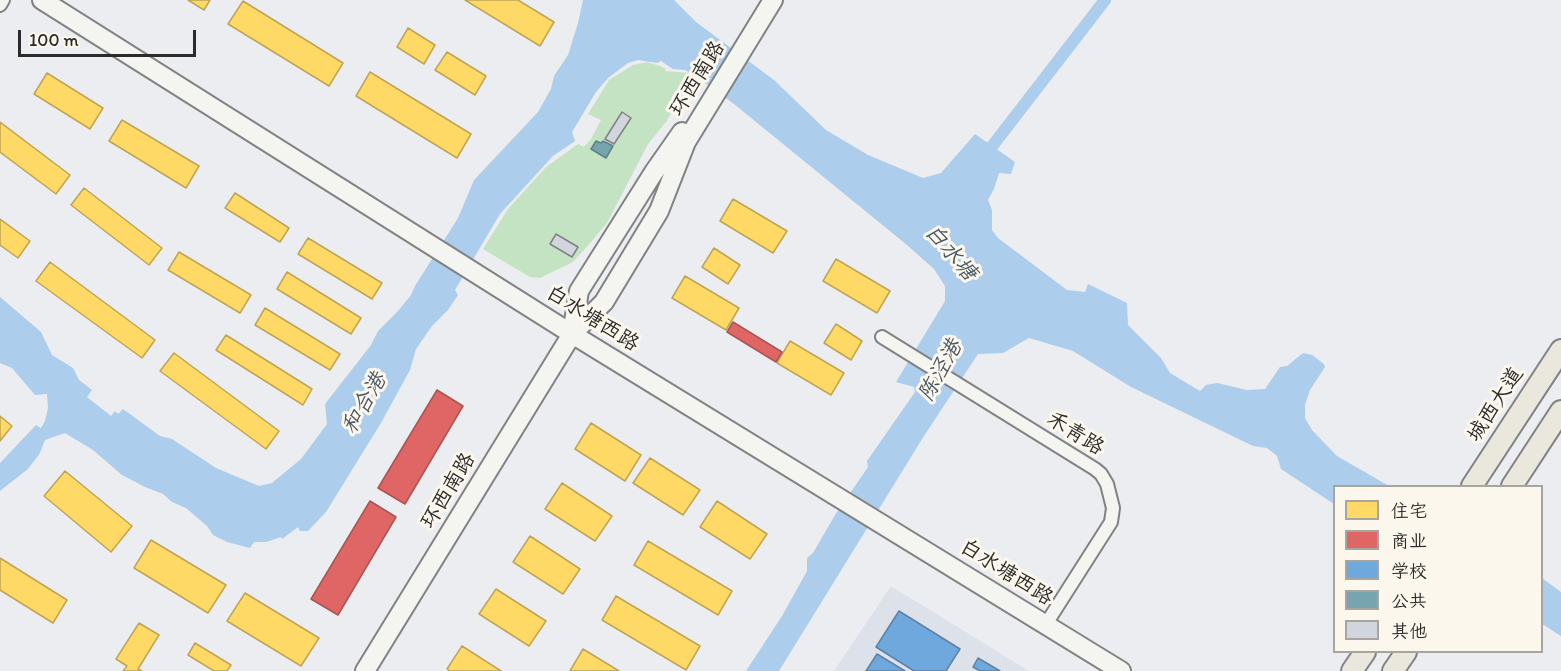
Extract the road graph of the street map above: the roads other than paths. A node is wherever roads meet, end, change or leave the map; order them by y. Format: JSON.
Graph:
{"nodes":[{"id":1,"x":3,"y":0,"type":"edge"},
{"id":2,"x":42,"y":0,"type":"edge"},
{"id":3,"x":773,"y":0,"type":"edge"},
{"id":4,"x":0,"y":4,"type":"edge"},
{"id":5,"x":759,"y":9,"type":"edge"},
{"id":6,"x":682,"y":140,"type":"junction"},
{"id":7,"x":572,"y":334,"type":"junction"},
{"id":8,"x":882,"y":337,"type":"dead end"},
{"id":9,"x":1561,"y":350,"type":"edge"},
{"id":10,"x":1561,"y":411,"type":"edge"},
{"id":11,"x":1473,"y":485,"type":"edge"},
{"id":12,"x":1513,"y":485,"type":"edge"},
{"id":13,"x":1046,"y":624,"type":"junction"},
{"id":14,"x":1364,"y":653,"type":"edge"},
{"id":15,"x":1405,"y":653,"type":"edge"},
{"id":16,"x":365,"y":671,"type":"edge"},
{"id":17,"x":1121,"y":671,"type":"edge"},
{"id":18,"x":1352,"y":671,"type":"edge"},
{"id":19,"x":1393,"y":671,"type":"edge"}],
"edges":[{"from":1,"to":4,"type":"street"},
{"from":2,"to":7,"type":"street","name":"白水塘西路"},
{"from":3,"to":5,"type":"street","name":"环西南路"},
{"from":5,"to":6,"type":"street","name":"环西南路"},
{"from":6,"to":7,"type":"street","name":"环西南路"},
{"from":6,"to":7,"type":"street","name":"环西南路"},
{"from":7,"to":13,"type":"street","name":"白水塘西路"},
{"from":7,"to":16,"type":"street","name":"环西南路"},
{"from":8,"to":13,"type":"street","name":"禾青路"},
{"from":9,"to":11,"type":"main road","name":"城西大道"},
{"from":10,"to":12,"type":"main road"},
{"from":13,"to":17,"type":"street","name":"白水塘西路"},
{"from":14,"to":18,"type":"main road"},
{"from":15,"to":19,"type":"main road"}]}
